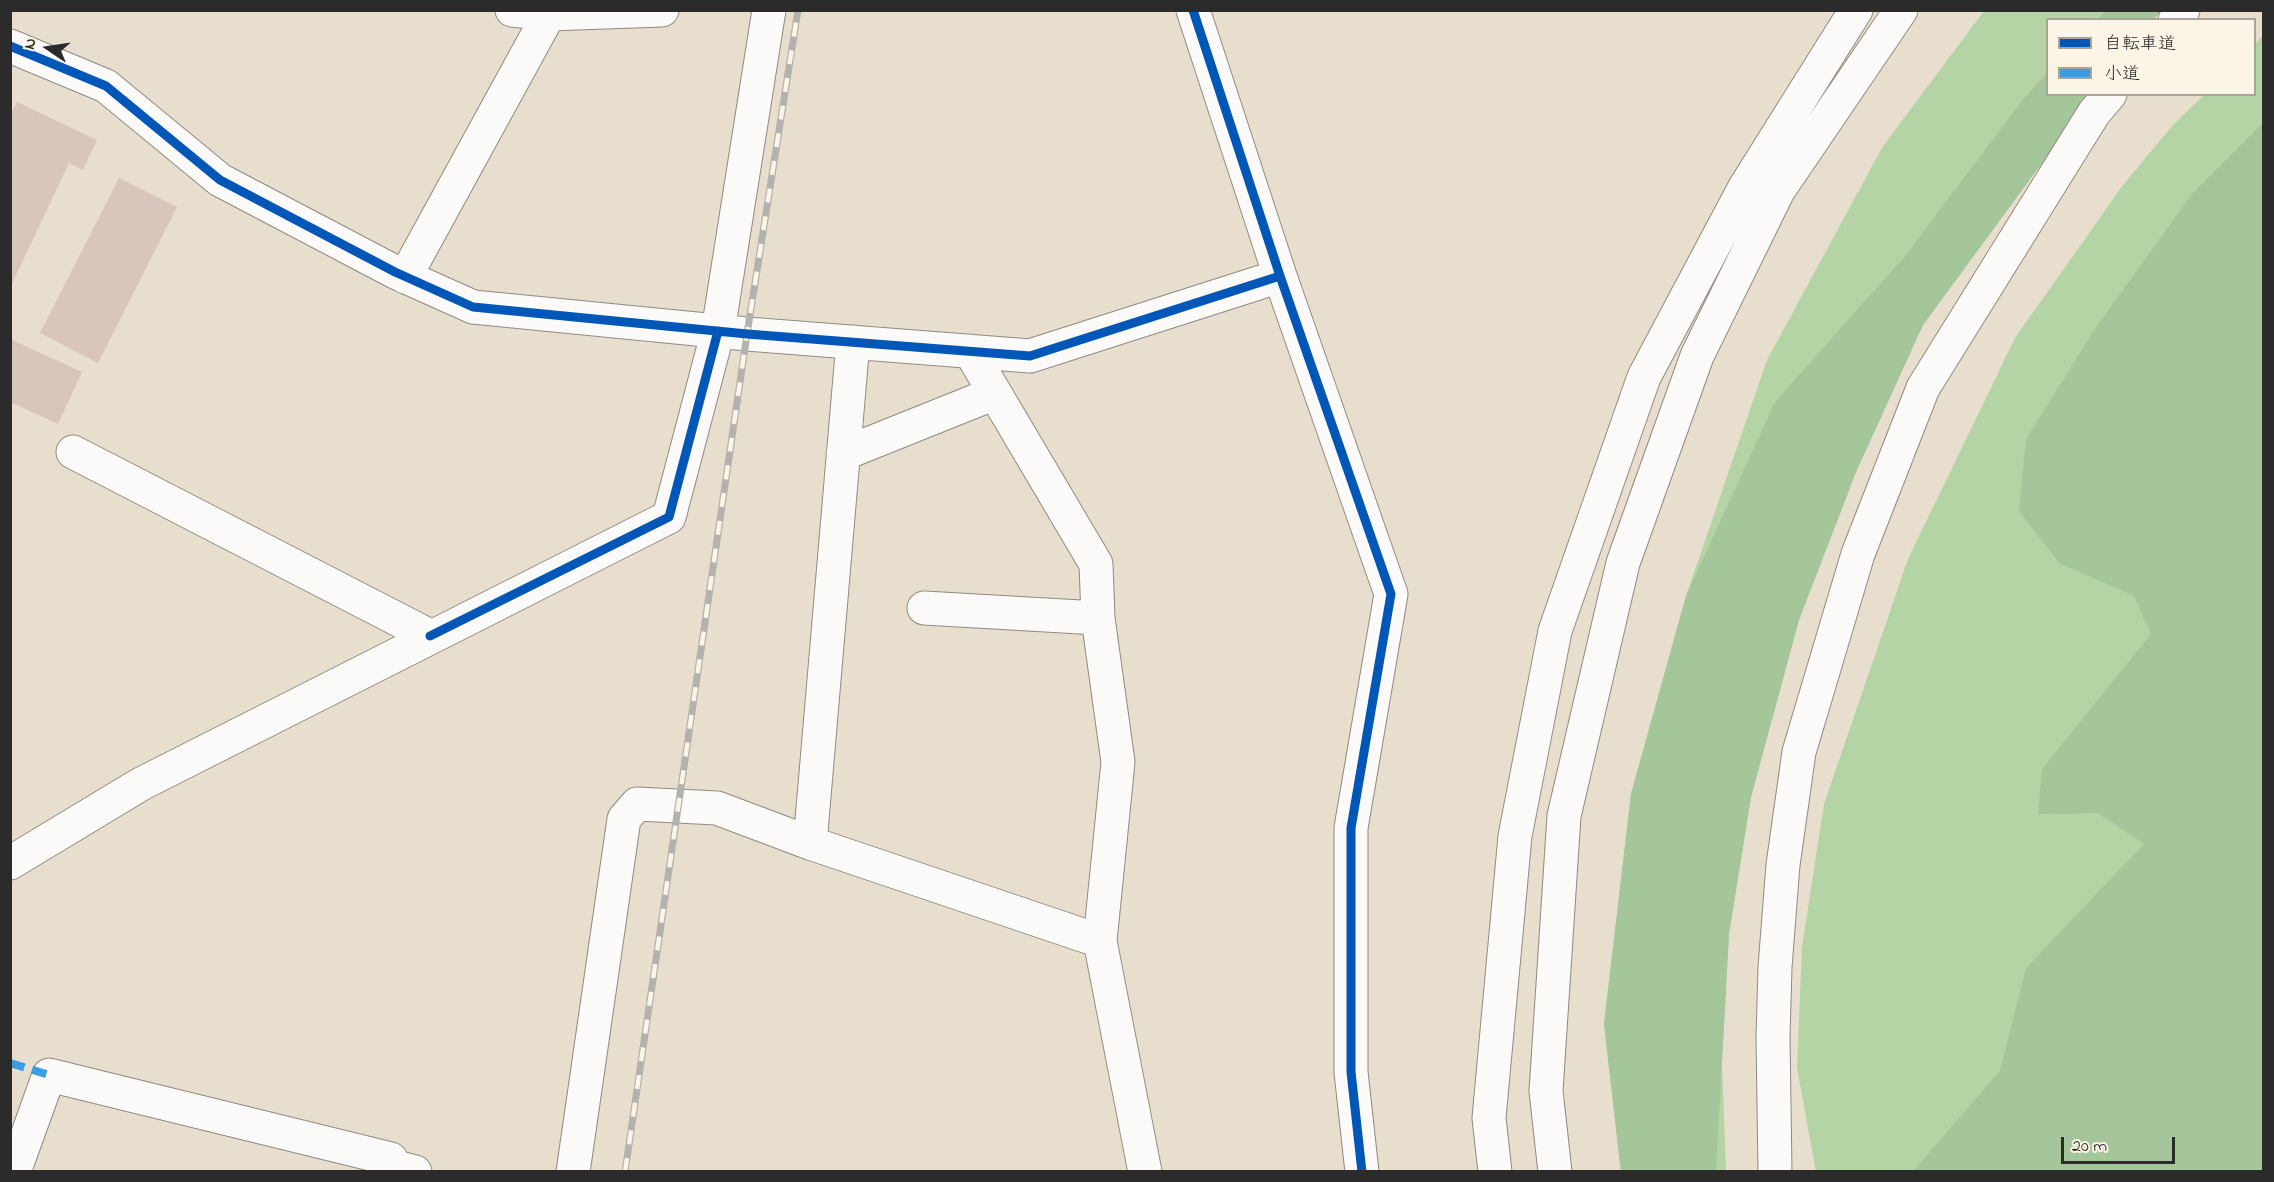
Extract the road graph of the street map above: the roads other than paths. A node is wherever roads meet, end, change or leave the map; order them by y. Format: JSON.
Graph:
{"nodes":[{"id":1,"x":512,"y":10,"type":"edge"},
{"id":2,"x":662,"y":10,"type":"edge"},
{"id":3,"x":769,"y":10,"type":"edge"},
{"id":4,"x":1193,"y":10,"type":"edge"},
{"id":5,"x":1856,"y":10,"type":"edge"},
{"id":6,"x":1901,"y":10,"type":"edge"},
{"id":7,"x":549,"y":14,"type":"junction"},
{"id":8,"x":10,"y":46,"type":"edge"},
{"id":9,"x":2108,"y":96,"type":"edge"},
{"id":10,"x":405,"y":276,"type":"junction"},
{"id":11,"x":1280,"y":276,"type":"junction"},
{"id":12,"x":718,"y":331,"type":"junction"},
{"id":13,"x":853,"y":342,"type":"junction"},
{"id":14,"x":970,"y":351,"type":"junction"},
{"id":15,"x":995,"y":393,"type":"junction"},
{"id":16,"x":73,"y":452,"type":"dead end"},
{"id":17,"x":843,"y":454,"type":"junction"},
{"id":18,"x":924,"y":608,"type":"dead end"},
{"id":19,"x":1098,"y":618,"type":"junction"},
{"id":20,"x":430,"y":636,"type":"junction"},
{"id":21,"x":810,"y":843,"type":"junction"},
{"id":22,"x":10,"y":863,"type":"edge"},
{"id":23,"x":1100,"y":941,"type":"junction"},
{"id":24,"x":396,"y":1169,"type":"edge"},
{"id":25,"x":14,"y":1172,"type":"edge"},
{"id":26,"x":573,"y":1172,"type":"edge"},
{"id":27,"x":1145,"y":1172,"type":"edge"},
{"id":28,"x":1362,"y":1172,"type":"edge"},
{"id":29,"x":1495,"y":1172,"type":"edge"},
{"id":30,"x":1555,"y":1172,"type":"edge"},
{"id":31,"x":1775,"y":1172,"type":"edge"}],
"edges":[{"from":1,"to":7,"type":"street"},
{"from":2,"to":7,"type":"street"},
{"from":3,"to":12,"type":"street"},
{"from":4,"to":11,"type":"street"},
{"from":5,"to":29,"type":"street"},
{"from":6,"to":30,"type":"street"},
{"from":7,"to":10,"type":"street"},
{"from":8,"to":10,"type":"street"},
{"from":9,"to":31,"type":"street"},
{"from":10,"to":12,"type":"street"},
{"from":11,"to":14,"type":"street"},
{"from":11,"to":28,"type":"street"},
{"from":12,"to":13,"type":"street"},
{"from":12,"to":20,"type":"street"},
{"from":13,"to":14,"type":"street"},
{"from":13,"to":17,"type":"street"},
{"from":14,"to":15,"type":"street"},
{"from":15,"to":17,"type":"street"},
{"from":15,"to":19,"type":"street"},
{"from":16,"to":20,"type":"street"},
{"from":17,"to":21,"type":"street"},
{"from":18,"to":19,"type":"street"},
{"from":19,"to":23,"type":"street"},
{"from":20,"to":22,"type":"street"},
{"from":21,"to":23,"type":"street"},
{"from":21,"to":26,"type":"street"},
{"from":23,"to":27,"type":"street"},
{"from":24,"to":25,"type":"street"}]}
